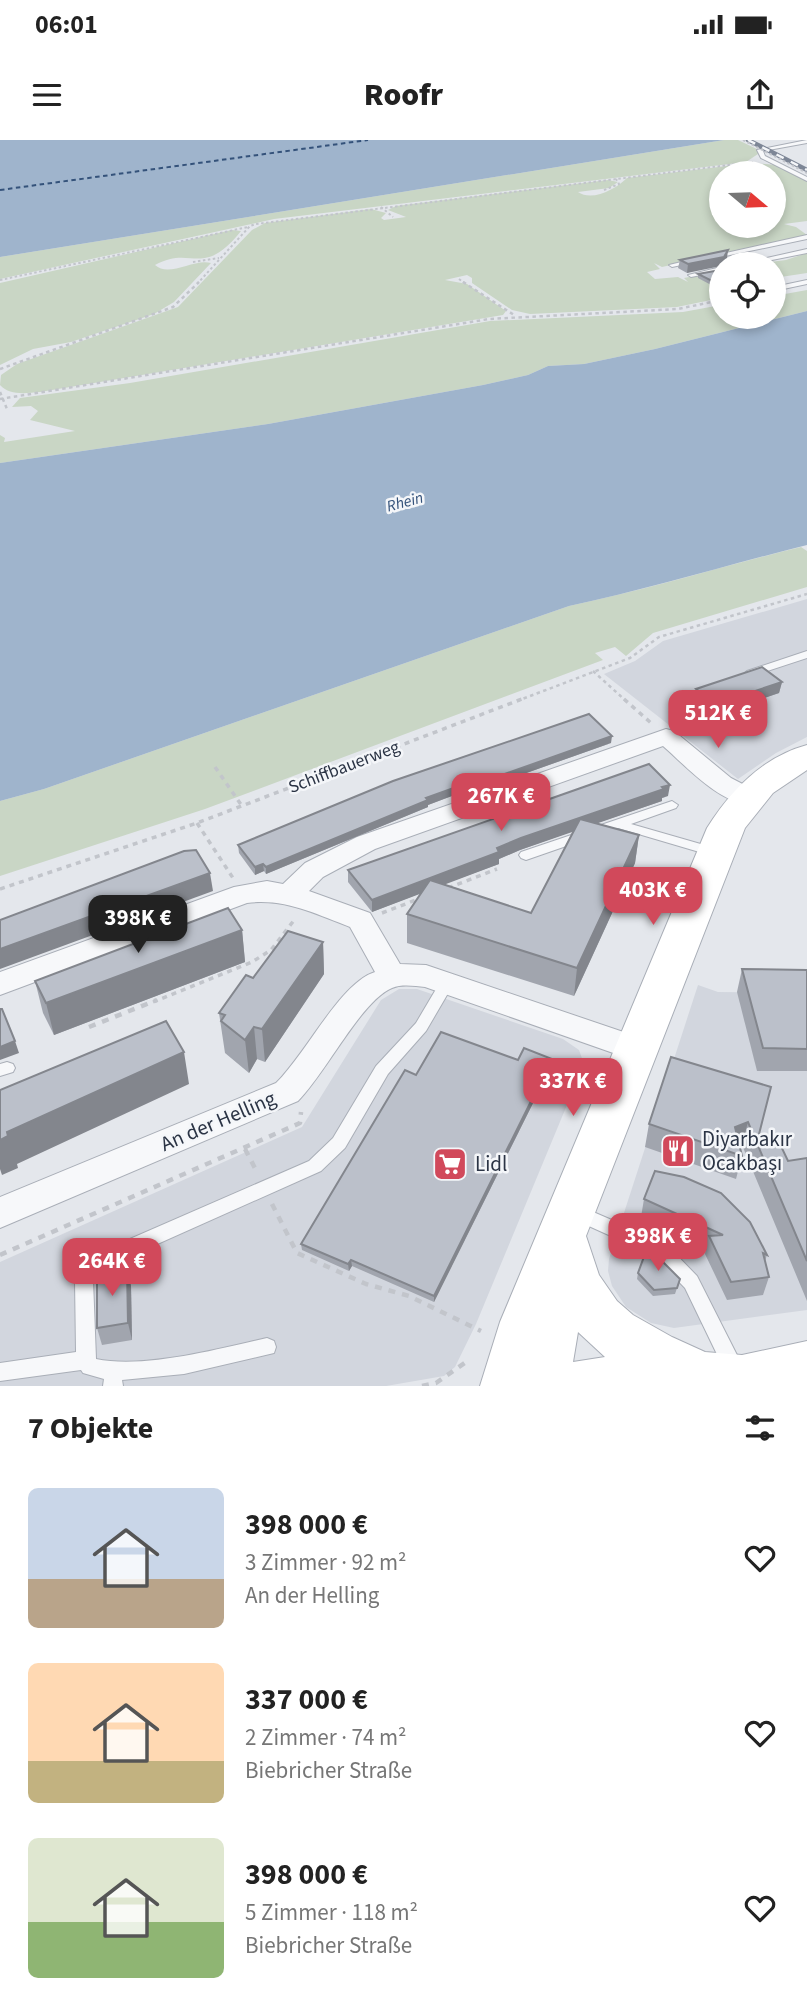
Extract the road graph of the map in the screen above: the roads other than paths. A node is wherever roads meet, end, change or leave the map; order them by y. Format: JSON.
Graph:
{"nodes":[{"id":1,"x":807,"y":141,"type":"edge"},
{"id":2,"x":807,"y":180,"type":"edge"},
{"id":3,"x":807,"y":237,"type":"edge"},
{"id":4,"x":807,"y":251,"type":"edge"},
{"id":5,"x":786,"y":255,"type":"edge"},
{"id":6,"x":672,"y":265,"type":"dead end"},
{"id":7,"x":709,"y":271,"type":"edge"},
{"id":8,"x":691,"y":275,"type":"edge"},
{"id":9,"x":807,"y":282,"type":"edge"},
{"id":10,"x":786,"y":286,"type":"edge"},
{"id":11,"x":807,"y":654,"type":"edge"},
{"id":12,"x":735,"y":678,"type":"edge"},
{"id":13,"x":807,"y":756,"type":"edge"},
{"id":14,"x":747,"y":797,"type":"junction"},
{"id":15,"x":672,"y":804,"type":"dead end"},
{"id":16,"x":618,"y":824,"type":"junction"},
{"id":17,"x":717,"y":853,"type":"junction"},
{"id":18,"x":526,"y":855,"type":"dead end"},
{"id":19,"x":299,"y":897,"type":"junction"},
{"id":20,"x":391,"y":974,"type":"junction"},
{"id":21,"x":447,"y":983,"type":"junction"},
{"id":22,"x":0,"y":984,"type":"edge"},
{"id":23,"x":636,"y":1048,"type":"junction"},
{"id":24,"x":0,"y":1213,"type":"edge"},
{"id":25,"x":570,"y":1231,"type":"junction"},
{"id":26,"x":267,"y":1347,"type":"dead end"},
{"id":27,"x":85,"y":1360,"type":"junction"},
{"id":28,"x":807,"y":1367,"type":"edge"},
{"id":29,"x":0,"y":1372,"type":"edge"},
{"id":30,"x":488,"y":1373,"type":"edge"},
{"id":31,"x":113,"y":1379,"type":"edge"},
{"id":32,"x":720,"y":1381,"type":"edge"},
{"id":33,"x":542,"y":1386,"type":"edge"},
{"id":34,"x":580,"y":1386,"type":"edge"}],
"edges":[{"from":1,"to":2,"type":"lane"},
{"from":3,"to":6,"type":"lane"},
{"from":4,"to":5,"type":"lane"},
{"from":7,"to":8,"type":"lane"},
{"from":9,"to":10,"type":"lane"},
{"from":11,"to":12,"type":"lane"},
{"from":13,"to":14,"type":"street"},
{"from":14,"to":17,"type":"street"},
{"from":14,"to":19,"type":"street"},
{"from":15,"to":16,"type":"lane"},
{"from":16,"to":17,"type":"lane"},
{"from":16,"to":18,"type":"lane"},
{"from":17,"to":23,"type":"street"},
{"from":19,"to":20,"type":"street"},
{"from":19,"to":22,"type":"street"},
{"from":20,"to":21,"type":"street"},
{"from":20,"to":24,"type":"street","name":"An der Helling"},
{"from":21,"to":23,"type":"street"},
{"from":21,"to":27,"type":"lane"},
{"from":23,"to":25,"type":"street"},
{"from":25,"to":30,"type":"street"},
{"from":25,"to":32,"type":"street"},
{"from":25,"to":32,"type":"lane"},
{"from":25,"to":33,"type":"street"},
{"from":26,"to":31,"type":"lane"},
{"from":27,"to":29,"type":"lane"},
{"from":27,"to":31,"type":"lane"},
{"from":28,"to":32,"type":"street"},
{"from":32,"to":34,"type":"street"}]}
